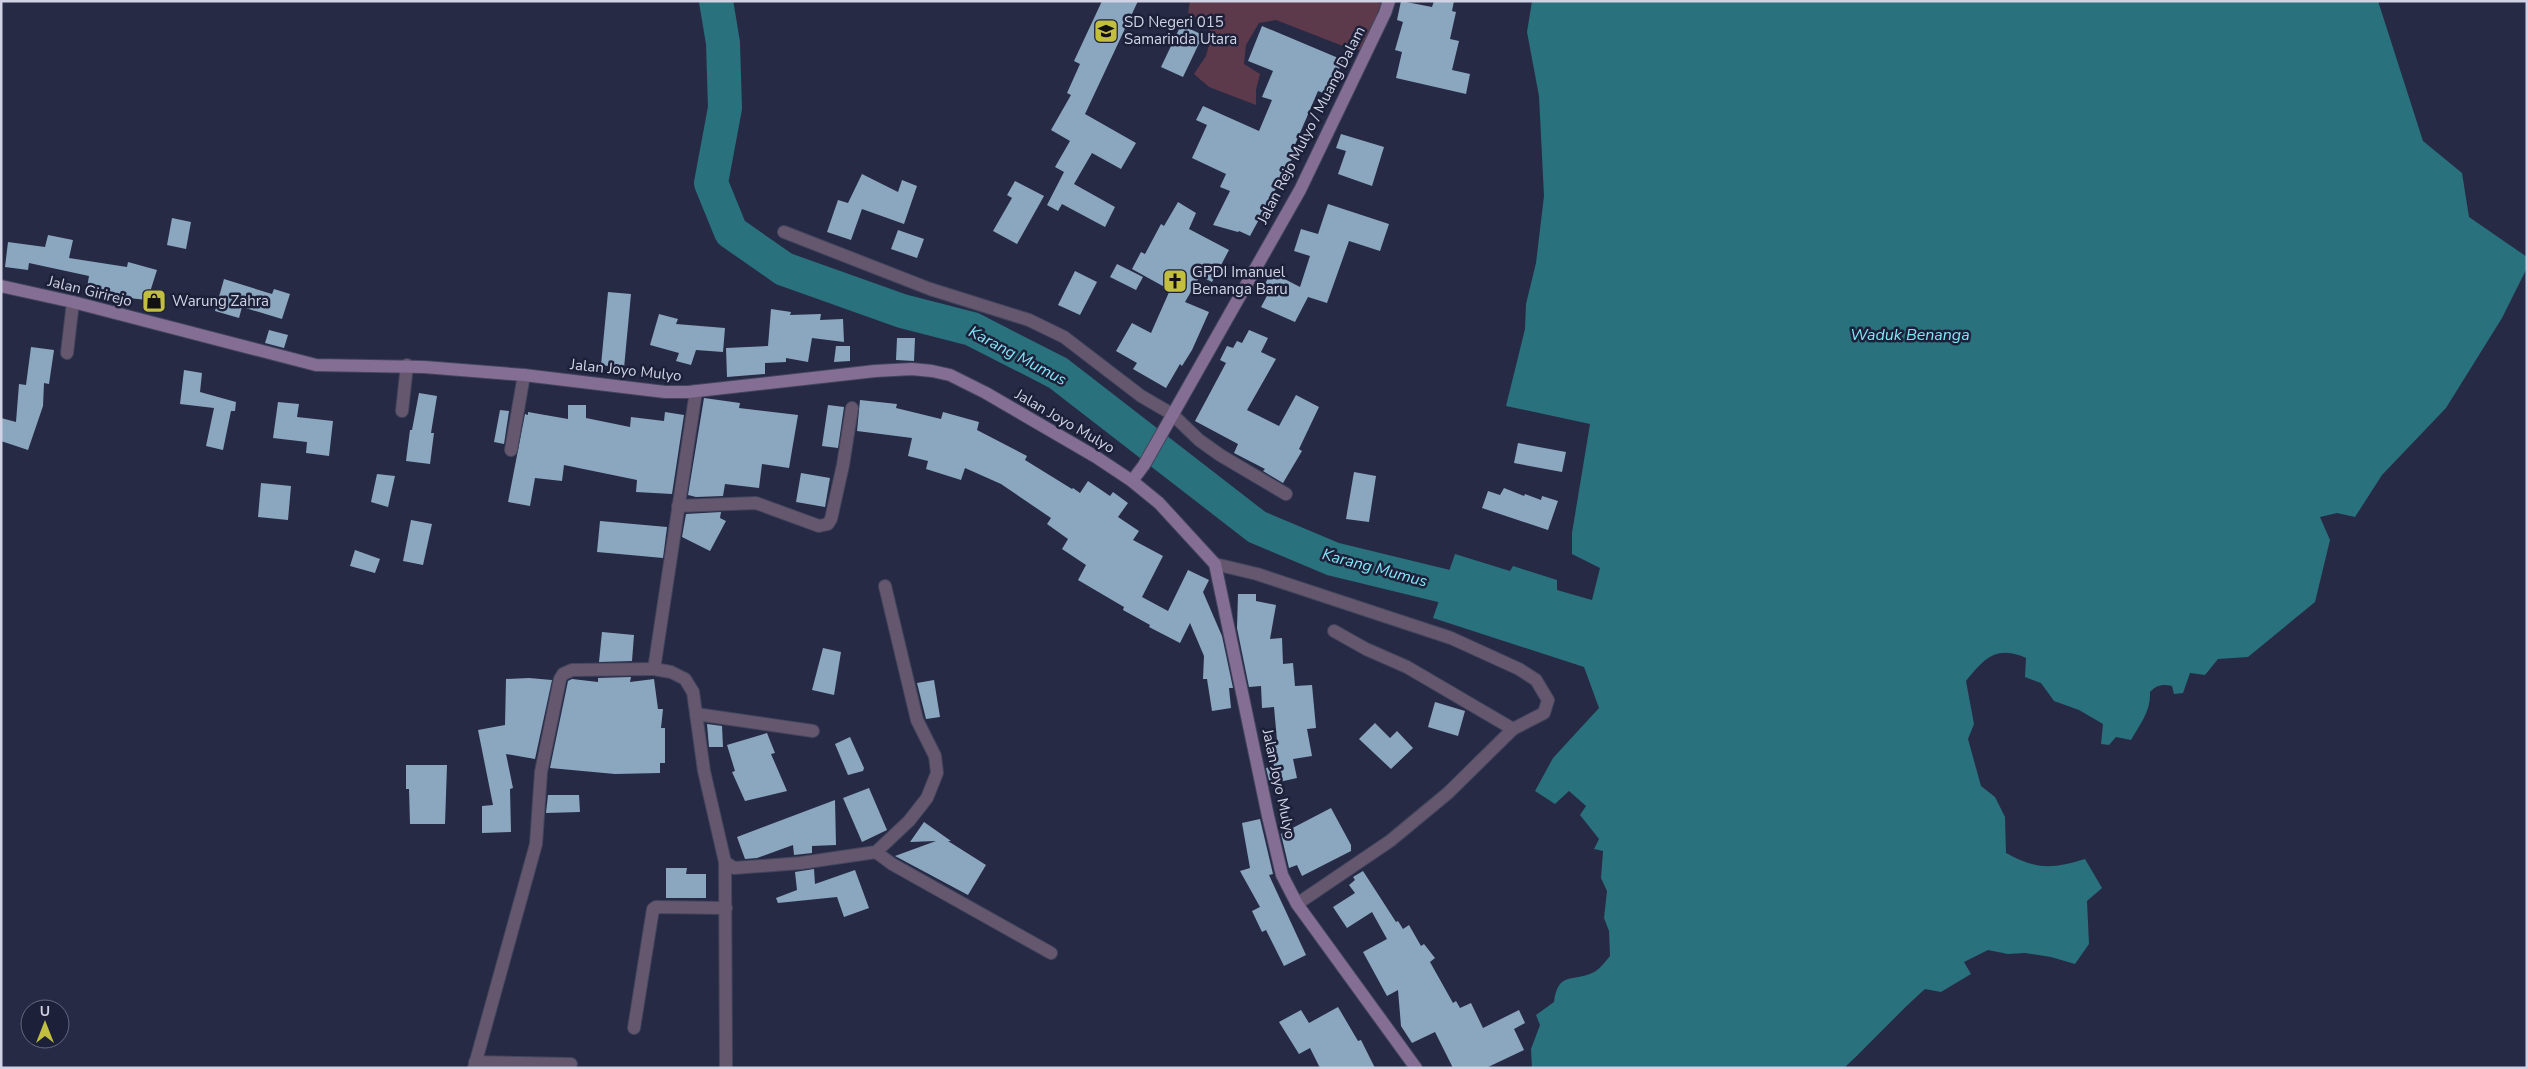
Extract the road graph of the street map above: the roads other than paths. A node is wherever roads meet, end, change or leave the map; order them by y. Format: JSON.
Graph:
{"nodes":[{"id":1,"x":1388,"y":1,"type":"edge"},
{"id":2,"x":784,"y":232,"type":"dead end"},
{"id":3,"x":1,"y":286,"type":"edge"},
{"id":4,"x":73,"y":302,"type":"junction"},
{"id":5,"x":66,"y":353,"type":"dead end"},
{"id":6,"x":316,"y":365,"type":"joint"},
{"id":7,"x":407,"y":365,"type":"junction"},
{"id":8,"x":524,"y":375,"type":"junction"},
{"id":9,"x":696,"y":391,"type":"junction"},
{"id":10,"x":852,"y":408,"type":"dead end"},
{"id":11,"x":402,"y":411,"type":"dead end"},
{"id":12,"x":1171,"y":416,"type":"junction"},
{"id":13,"x":511,"y":450,"type":"dead end"},
{"id":14,"x":1132,"y":481,"type":"junction"},
{"id":15,"x":1286,"y":494,"type":"dead end"},
{"id":16,"x":678,"y":506,"type":"junction"},
{"id":17,"x":1215,"y":564,"type":"junction"},
{"id":18,"x":886,"y":586,"type":"dead end"},
{"id":19,"x":1334,"y":631,"type":"dead end"},
{"id":20,"x":654,"y":669,"type":"junction"},
{"id":21,"x":696,"y":714,"type":"junction"},
{"id":22,"x":1513,"y":728,"type":"junction"},
{"id":23,"x":813,"y":731,"type":"dead end"},
{"id":24,"x":876,"y":852,"type":"junction"},
{"id":25,"x":725,"y":862,"type":"junction"},
{"id":26,"x":1297,"y":904,"type":"junction"},
{"id":27,"x":726,"y":908,"type":"junction"},
{"id":28,"x":1051,"y":953,"type":"dead end"},
{"id":29,"x":634,"y":1028,"type":"dead end"},
{"id":30,"x":570,"y":1064,"type":"dead end"},
{"id":31,"x":474,"y":1065,"type":"edge"},
{"id":32,"x":726,"y":1068,"type":"edge"},
{"id":33,"x":1416,"y":1068,"type":"edge"}],
"edges":[{"from":1,"to":12,"type":"main road","name":"Jalan Rejo Mulyo / Muang Dalam"},
{"from":2,"to":12,"type":"street"},
{"from":3,"to":4,"type":"main road","name":"Jalan Girirejo"},
{"from":4,"to":5,"type":"street"},
{"from":4,"to":6,"type":"main road","name":"Jalan Girirejo"},
{"from":6,"to":7,"type":"main road","name":"Jalan Joyo Mulyo"},
{"from":7,"to":8,"type":"main road","name":"Jalan Joyo Mulyo"},
{"from":7,"to":11,"type":"street"},
{"from":8,"to":9,"type":"main road","name":"Jalan Joyo Mulyo"},
{"from":8,"to":13,"type":"street"},
{"from":9,"to":14,"type":"main road","name":"Jalan Joyo Mulyo"},
{"from":9,"to":16,"type":"street"},
{"from":10,"to":16,"type":"street"},
{"from":12,"to":14,"type":"main road","name":"Jalan Rejo Mulyo / Muang Dalam"},
{"from":12,"to":15,"type":"street"},
{"from":14,"to":17,"type":"main road","name":"Jalan Joyo Mulyo"},
{"from":16,"to":20,"type":"street"},
{"from":17,"to":22,"type":"street"},
{"from":17,"to":26,"type":"main road","name":"Jalan Joyo Mulyo"},
{"from":18,"to":24,"type":"street"},
{"from":19,"to":22,"type":"street"},
{"from":20,"to":21,"type":"street"},
{"from":20,"to":31,"type":"street"},
{"from":21,"to":23,"type":"street"},
{"from":21,"to":25,"type":"street"},
{"from":22,"to":26,"type":"street"},
{"from":24,"to":25,"type":"street"},
{"from":24,"to":28,"type":"street"},
{"from":25,"to":27,"type":"street"},
{"from":26,"to":33,"type":"main road","name":"Jalan Joyo Mulyo"},
{"from":27,"to":29,"type":"street"},
{"from":27,"to":32,"type":"street"},
{"from":30,"to":31,"type":"street"}]}
